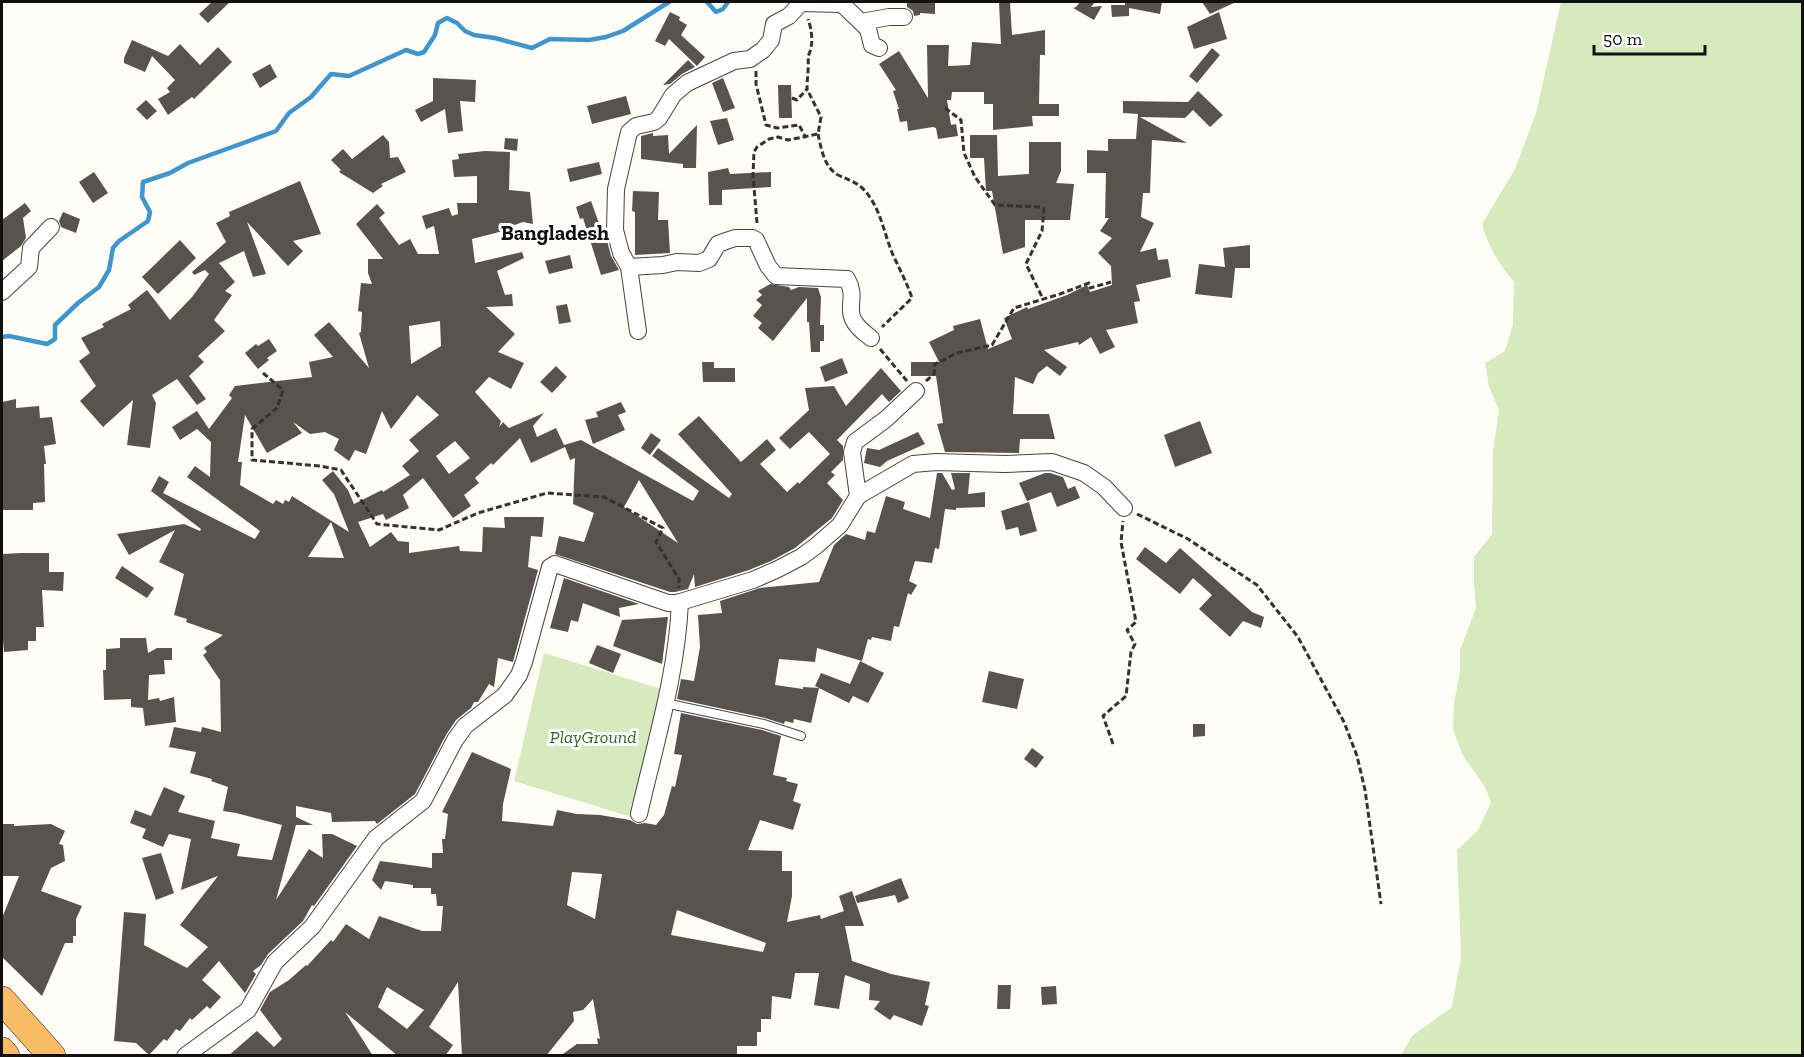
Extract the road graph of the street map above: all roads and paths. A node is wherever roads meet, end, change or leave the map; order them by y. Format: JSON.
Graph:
{"nodes":[{"id":1,"x":800,"y":2,"type":"edge"},
{"id":2,"x":904,"y":17,"type":"dead end"},
{"id":3,"x":861,"y":22,"type":"junction"},
{"id":4,"x":879,"y":48,"type":"dead end"},
{"id":5,"x":756,"y":55,"type":"junction"},
{"id":6,"x":807,"y":89,"type":"junction"},
{"id":7,"x":792,"y":98,"type":"dead end"},
{"id":8,"x":945,"y":108,"type":"dead end"},
{"id":9,"x":818,"y":134,"type":"junction"},
{"id":10,"x":806,"y":138,"type":"junction"},
{"id":11,"x":51,"y":226,"type":"dead end"},
{"id":12,"x":752,"y":238,"type":"junction"},
{"id":13,"x":629,"y":267,"type":"junction"},
{"id":14,"x":1111,"y":282,"type":"dead end"},
{"id":15,"x":2,"y":292,"type":"edge"},
{"id":16,"x":1043,"y":299,"type":"junction"},
{"id":17,"x":638,"y":331,"type":"dead end"},
{"id":18,"x":871,"y":338,"type":"junction"},
{"id":19,"x":263,"y":373,"type":"dead end"},
{"id":20,"x":916,"y":391,"type":"junction"},
{"id":21,"x":858,"y":496,"type":"junction"},
{"id":22,"x":1124,"y":508,"type":"junction"},
{"id":23,"x":680,"y":602,"type":"junction"},
{"id":24,"x":665,"y":703,"type":"junction"},
{"id":25,"x":801,"y":736,"type":"dead end"},
{"id":26,"x":1113,"y":744,"type":"dead end"},
{"id":27,"x":639,"y":814,"type":"dead end"},
{"id":28,"x":1381,"y":904,"type":"dead end"},
{"id":29,"x":2,"y":1000,"type":"edge"},
{"id":30,"x":2,"y":1021,"type":"edge"},
{"id":31,"x":2,"y":1051,"type":"edge"},
{"id":32,"x":6,"y":1056,"type":"edge"},
{"id":33,"x":44,"y":1056,"type":"edge"},
{"id":34,"x":52,"y":1056,"type":"edge"},
{"id":35,"x":185,"y":1056,"type":"edge"}],
"edges":[{"from":1,"to":3,"type":"street"},
{"from":1,"to":5,"type":"street"},
{"from":1,"to":6,"type":"path"},
{"from":2,"to":3,"type":"street"},
{"from":3,"to":4,"type":"street"},
{"from":5,"to":10,"type":"path"},
{"from":5,"to":13,"type":"street"},
{"from":6,"to":7,"type":"path"},
{"from":6,"to":9,"type":"path"},
{"from":8,"to":16,"type":"path"},
{"from":9,"to":10,"type":"path"},
{"from":9,"to":18,"type":"path"},
{"from":10,"to":12,"type":"path"},
{"from":11,"to":15,"type":"street"},
{"from":12,"to":13,"type":"street"},
{"from":12,"to":18,"type":"street"},
{"from":13,"to":17,"type":"street"},
{"from":14,"to":16,"type":"path"},
{"from":16,"to":20,"type":"path"},
{"from":18,"to":20,"type":"path"},
{"from":19,"to":23,"type":"path"},
{"from":20,"to":21,"type":"street"},
{"from":21,"to":22,"type":"street"},
{"from":21,"to":23,"type":"street"},
{"from":22,"to":26,"type":"path"},
{"from":22,"to":28,"type":"path"},
{"from":23,"to":24,"type":"street"},
{"from":23,"to":35,"type":"street"},
{"from":24,"to":25,"type":"lane"},
{"from":24,"to":27,"type":"street"},
{"from":29,"to":34,"type":"highway"},
{"from":30,"to":33,"type":"highway"},
{"from":31,"to":32,"type":"highway"}]}
